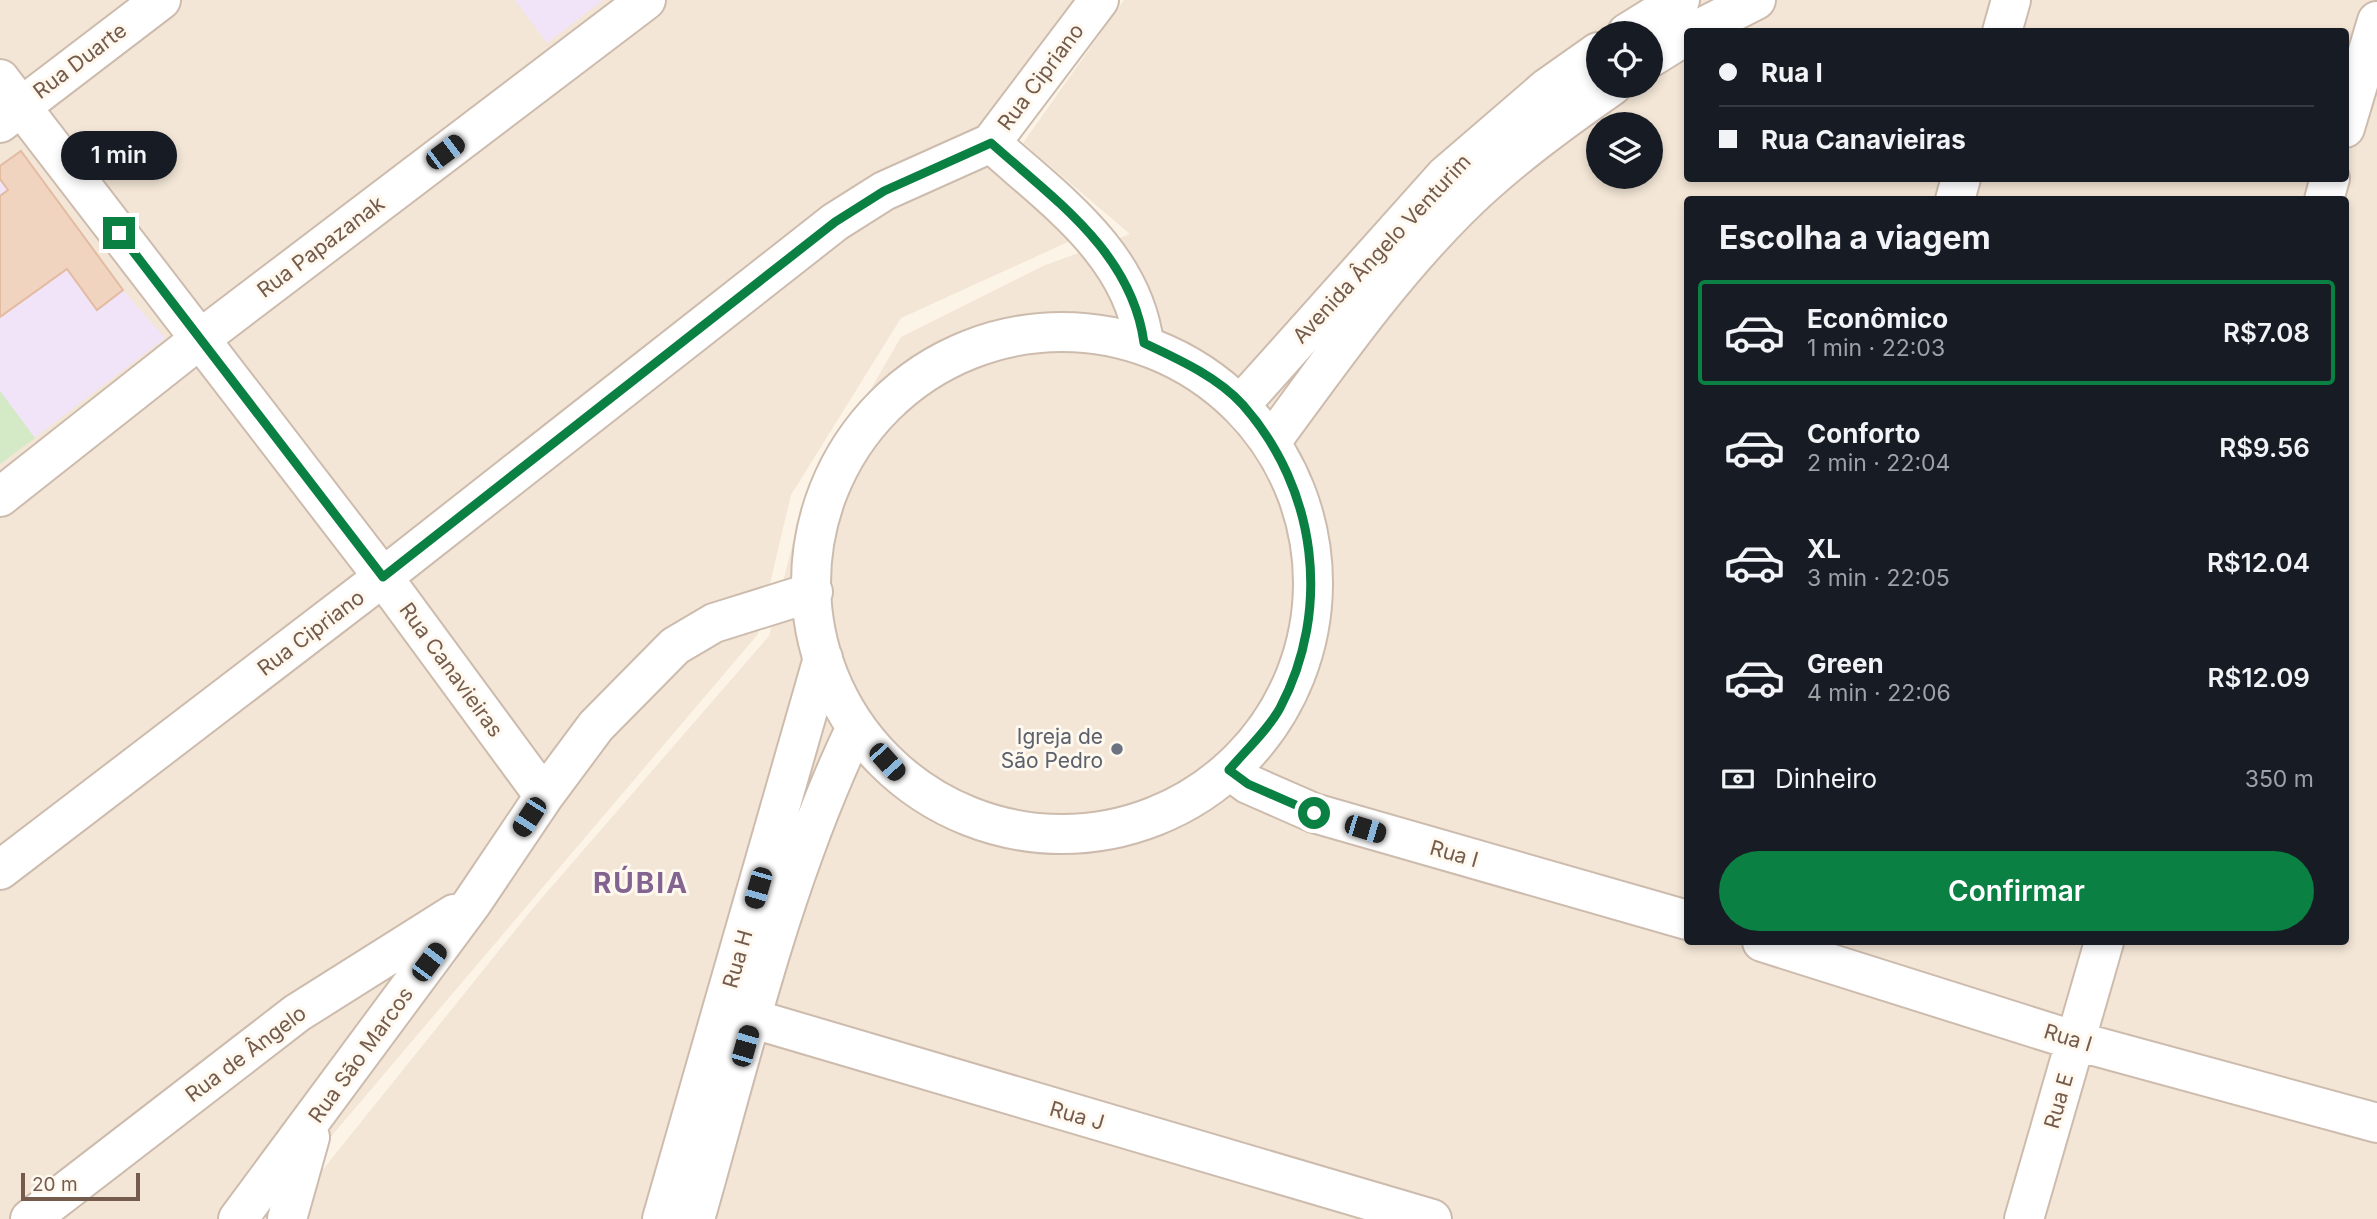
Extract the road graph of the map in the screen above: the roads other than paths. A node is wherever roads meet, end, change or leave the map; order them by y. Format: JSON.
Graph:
{"nodes":[{"id":1,"x":161,"y":0,"type":"edge"},
{"id":2,"x":646,"y":0,"type":"edge"},
{"id":3,"x":1100,"y":0,"type":"edge"},
{"id":4,"x":1756,"y":0,"type":"edge"},
{"id":5,"x":2011,"y":0,"type":"edge"},
{"id":6,"x":2377,"y":21,"type":"edge"},
{"id":7,"x":1673,"y":25,"type":"edge"},
{"id":8,"x":2003,"y":28,"type":"edge"},
{"id":9,"x":1586,"y":60,"type":"edge"},
{"id":10,"x":1595,"y":98,"type":"edge"},
{"id":11,"x":7,"y":103,"type":"edge"},
{"id":12,"x":2349,"y":115,"type":"edge"},
{"id":13,"x":991,"y":143,"type":"junction"},
{"id":14,"x":200,"y":339,"type":"junction"},
{"id":15,"x":1144,"y":343,"type":"junction"},
{"id":16,"x":1242,"y":403,"type":"junction"},
{"id":17,"x":1271,"y":442,"type":"junction"},
{"id":18,"x":0,"y":497,"type":"edge"},
{"id":19,"x":383,"y":577,"type":"junction"},
{"id":20,"x":813,"y":592,"type":"junction"},
{"id":21,"x":823,"y":658,"type":"junction"},
{"id":22,"x":856,"y":727,"type":"junction"},
{"id":23,"x":1229,"y":770,"type":"junction"},
{"id":24,"x":544,"y":796,"type":"junction"},
{"id":25,"x":0,"y":870,"type":"edge"},
{"id":26,"x":472,"y":903,"type":"junction"},
{"id":27,"x":1684,"y":918,"type":"edge"},
{"id":28,"x":1772,"y":945,"type":"edge"},
{"id":29,"x":2103,"y":945,"type":"edge"},
{"id":30,"x":738,"y":1015,"type":"junction"},
{"id":31,"x":2076,"y":1041,"type":"junction"},
{"id":32,"x":315,"y":1118,"type":"junction"},
{"id":33,"x":2377,"y":1124,"type":"edge"},
{"id":34,"x":30,"y":1219,"type":"edge"},
{"id":35,"x":238,"y":1219,"type":"edge"},
{"id":36,"x":287,"y":1219,"type":"edge"},
{"id":37,"x":662,"y":1219,"type":"edge"},
{"id":38,"x":695,"y":1219,"type":"edge"},
{"id":39,"x":1432,"y":1219,"type":"edge"},
{"id":40,"x":2024,"y":1219,"type":"edge"}],
"edges":[{"from":1,"to":11,"type":"street","name":"Rua Duarte"},
{"from":2,"to":14,"type":"street","name":"Rua Papazanak"},
{"from":3,"to":13,"type":"street","name":"Rua Cipriano"},
{"from":4,"to":7,"type":"street"},
{"from":5,"to":8,"type":"street"},
{"from":6,"to":12,"type":"street"},
{"from":9,"to":16,"type":"street","name":"Avenida Ângelo Venturim"},
{"from":10,"to":17,"type":"street","name":"Avenida Ângelo Venturim"},
{"from":11,"to":14,"type":"street","name":"Rua Canavieiras"},
{"from":13,"to":15,"type":"street"},
{"from":13,"to":19,"type":"street","name":"Rua Cipriano"},
{"from":14,"to":18,"type":"street","name":"Rua Papazanak"},
{"from":14,"to":19,"type":"street","name":"Rua Canavieiras"},
{"from":15,"to":16,"type":"street"},
{"from":15,"to":20,"type":"street"},
{"from":16,"to":17,"type":"street"},
{"from":17,"to":23,"type":"street"},
{"from":19,"to":24,"type":"street","name":"Rua Canavieiras"},
{"from":19,"to":25,"type":"street","name":"Rua Cipriano"},
{"from":20,"to":21,"type":"street"},
{"from":20,"to":24,"type":"street","name":"Rua São Marcos"},
{"from":21,"to":22,"type":"street"},
{"from":21,"to":30,"type":"street","name":"Rua H"},
{"from":22,"to":23,"type":"street"},
{"from":22,"to":30,"type":"street","name":"Rua H"},
{"from":23,"to":27,"type":"street","name":"Rua I"},
{"from":24,"to":26,"type":"street","name":"Rua São Marcos"},
{"from":26,"to":32,"type":"street","name":"Rua São Marcos"},
{"from":26,"to":34,"type":"street","name":"Rua de Ângelo"},
{"from":28,"to":31,"type":"street","name":"Rua I"},
{"from":29,"to":31,"type":"street","name":"Rua E"},
{"from":30,"to":37,"type":"street","name":"Rua H"},
{"from":30,"to":38,"type":"street","name":"Rua H"},
{"from":30,"to":39,"type":"street","name":"Rua J"},
{"from":31,"to":33,"type":"street","name":"Rua I"},
{"from":31,"to":40,"type":"street","name":"Rua E"},
{"from":32,"to":35,"type":"street","name":"Rua São Marcos"},
{"from":32,"to":36,"type":"street"}]}
